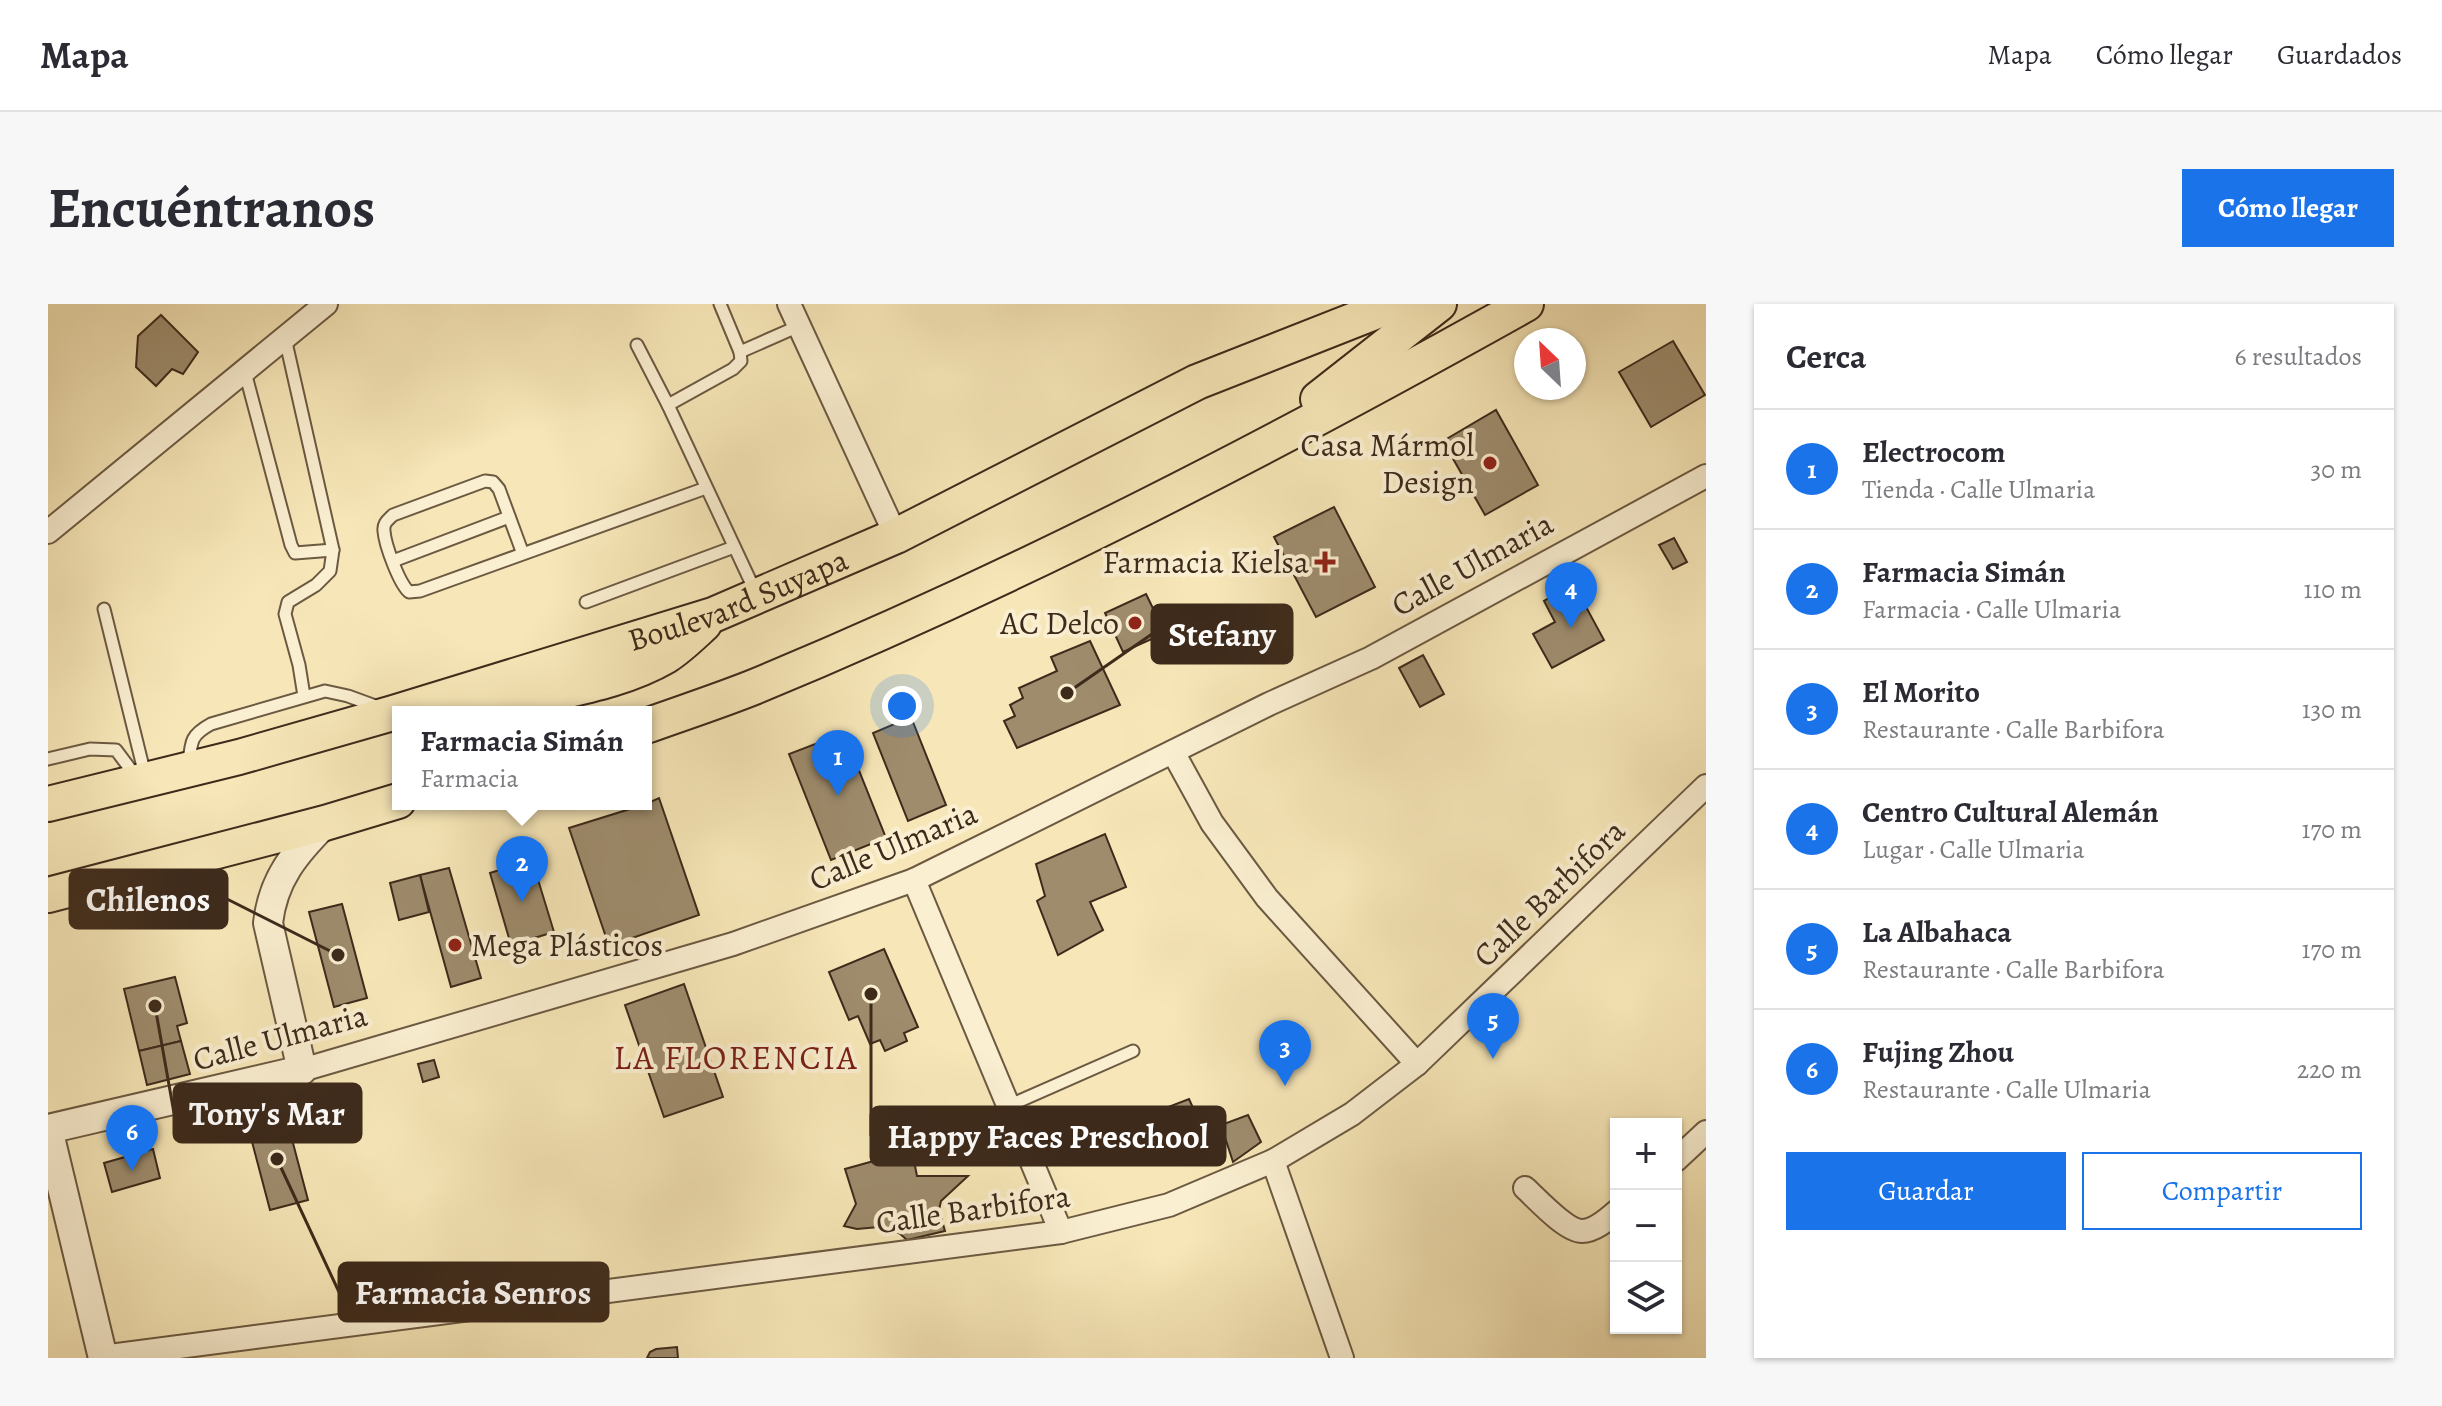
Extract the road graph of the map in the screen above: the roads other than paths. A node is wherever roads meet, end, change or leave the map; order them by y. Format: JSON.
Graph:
{"nodes":[{"id":1,"x":326,"y":304,"type":"edge"},
{"id":2,"x":720,"y":304,"type":"edge"},
{"id":3,"x":789,"y":304,"type":"edge"},
{"id":4,"x":1329,"y":304,"type":"edge"},
{"id":5,"x":1395,"y":304,"type":"edge"},
{"id":6,"x":1439,"y":304,"type":"edge"},
{"id":7,"x":1526,"y":304,"type":"edge"},
{"id":8,"x":799,"y":326,"type":"junction"},
{"id":9,"x":285,"y":338,"type":"junction"},
{"id":10,"x":637,"y":345,"type":"dead end"},
{"id":11,"x":740,"y":352,"type":"junction"},
{"id":12,"x":244,"y":371,"type":"junction"},
{"id":13,"x":1197,"y":382,"type":"junction"},
{"id":14,"x":668,"y":405,"type":"junction"},
{"id":15,"x":1255,"y":449,"type":"junction"},
{"id":16,"x":1706,"y":476,"type":"edge"},
{"id":17,"x":706,"y":488,"type":"junction"},
{"id":18,"x":509,"y":517,"type":"junction"},
{"id":19,"x":48,"y":532,"type":"edge"},
{"id":20,"x":896,"y":536,"type":"junction"},
{"id":21,"x":734,"y":547,"type":"junction"},
{"id":22,"x":333,"y":550,"type":"junction"},
{"id":23,"x":523,"y":554,"type":"junction"},
{"id":24,"x":393,"y":561,"type":"junction"},
{"id":25,"x":757,"y":595,"type":"junction"},
{"id":26,"x":586,"y":602,"type":"dead end"},
{"id":27,"x":104,"y":609,"type":"dead end"},
{"id":28,"x":713,"y":615,"type":"junction"},
{"id":29,"x":304,"y":696,"type":"junction"},
{"id":30,"x":420,"y":706,"type":"edge"},
{"id":31,"x":501,"y":706,"type":"edge"},
{"id":32,"x":392,"y":708,"type":"edge"},
{"id":33,"x":392,"y":714,"type":"edge"},
{"id":34,"x":652,"y":724,"type":"edge"},
{"id":35,"x":1173,"y":752,"type":"junction"},
{"id":36,"x":48,"y":759,"type":"edge"},
{"id":37,"x":189,"y":769,"type":"junction"},
{"id":38,"x":143,"y":780,"type":"junction"},
{"id":39,"x":1706,"y":786,"type":"edge"},
{"id":40,"x":392,"y":795,"type":"edge"},
{"id":41,"x":392,"y":803,"type":"edge"},
{"id":42,"x":48,"y":804,"type":"edge"},
{"id":43,"x":341,"y":818,"type":"junction"},
{"id":44,"x":914,"y":880,"type":"junction"},
{"id":45,"x":48,"y":895,"type":"edge"},
{"id":46,"x":1133,"y":1051,"type":"dead end"},
{"id":47,"x":1417,"y":1064,"type":"junction"},
{"id":48,"x":302,"y":1070,"type":"junction"},
{"id":49,"x":1008,"y":1106,"type":"junction"},
{"id":50,"x":48,"y":1129,"type":"edge"},
{"id":51,"x":1706,"y":1132,"type":"edge"},
{"id":52,"x":1682,"y":1154,"type":"edge"},
{"id":53,"x":1273,"y":1161,"type":"junction"},
{"id":54,"x":1525,"y":1188,"type":"dead end"},
{"id":55,"x":1610,"y":1217,"type":"edge"},
{"id":56,"x":1061,"y":1232,"type":"junction"},
{"id":57,"x":102,"y":1357,"type":"edge"},
{"id":58,"x":1342,"y":1358,"type":"edge"}],
"edges":[{"from":1,"to":9,"type":"street"},
{"from":2,"to":11,"type":"lane"},
{"from":3,"to":8,"type":"street"},
{"from":4,"to":13,"type":"main road"},
{"from":5,"to":13,"type":"main road","name":"Boulevard Suyapa"},
{"from":6,"to":15,"type":"main road"},
{"from":7,"to":15,"type":"main road"},
{"from":8,"to":11,"type":"lane"},
{"from":8,"to":20,"type":"street"},
{"from":9,"to":12,"type":"street"},
{"from":9,"to":22,"type":"lane"},
{"from":10,"to":14,"type":"lane"},
{"from":11,"to":14,"type":"lane"},
{"from":12,"to":19,"type":"street"},
{"from":12,"to":22,"type":"lane"},
{"from":13,"to":20,"type":"main road","name":"Boulevard Suyapa"},
{"from":14,"to":17,"type":"lane"},
{"from":15,"to":34,"type":"main road"},
{"from":16,"to":35,"type":"street","name":"Calle Ulmaria"},
{"from":17,"to":21,"type":"lane"},
{"from":17,"to":23,"type":"lane"},
{"from":18,"to":23,"type":"lane"},
{"from":18,"to":24,"type":"lane"},
{"from":18,"to":24,"type":"lane"},
{"from":20,"to":25,"type":"main road","name":"Boulevard Suyapa"},
{"from":21,"to":25,"type":"lane"},
{"from":21,"to":26,"type":"lane"},
{"from":22,"to":29,"type":"lane"},
{"from":23,"to":24,"type":"lane"},
{"from":25,"to":28,"type":"main road","name":"Boulevard Suyapa"},
{"from":27,"to":38,"type":"lane"},
{"from":28,"to":30,"type":"main road","name":"Boulevard Suyapa"},
{"from":28,"to":31,"type":"main road"},
{"from":29,"to":32,"type":"lane"},
{"from":29,"to":37,"type":"lane"},
{"from":33,"to":37,"type":"main road","name":"Boulevard Suyapa"},
{"from":35,"to":44,"type":"street","name":"Calle Ulmaria"},
{"from":35,"to":47,"type":"street"},
{"from":36,"to":38,"type":"lane"},
{"from":37,"to":38,"type":"main road","name":"Boulevard Suyapa"},
{"from":38,"to":42,"type":"main road","name":"Boulevard Suyapa"},
{"from":39,"to":47,"type":"street","name":"Calle Barbifora"},
{"from":40,"to":43,"type":"main road"},
{"from":41,"to":43,"type":"main road"},
{"from":43,"to":45,"type":"main road"},
{"from":43,"to":48,"type":"street"},
{"from":44,"to":48,"type":"street","name":"Calle Ulmaria"},
{"from":44,"to":49,"type":"street"},
{"from":46,"to":49,"type":"lane"},
{"from":47,"to":53,"type":"street","name":"Calle Barbifora"},
{"from":48,"to":50,"type":"street","name":"Calle Ulmaria"},
{"from":49,"to":56,"type":"street"},
{"from":50,"to":57,"type":"street"},
{"from":51,"to":52,"type":"street"},
{"from":53,"to":56,"type":"street","name":"Calle Barbifora"},
{"from":53,"to":58,"type":"street"},
{"from":54,"to":55,"type":"street"},
{"from":56,"to":57,"type":"street","name":"Calle Barbifora"}]}
